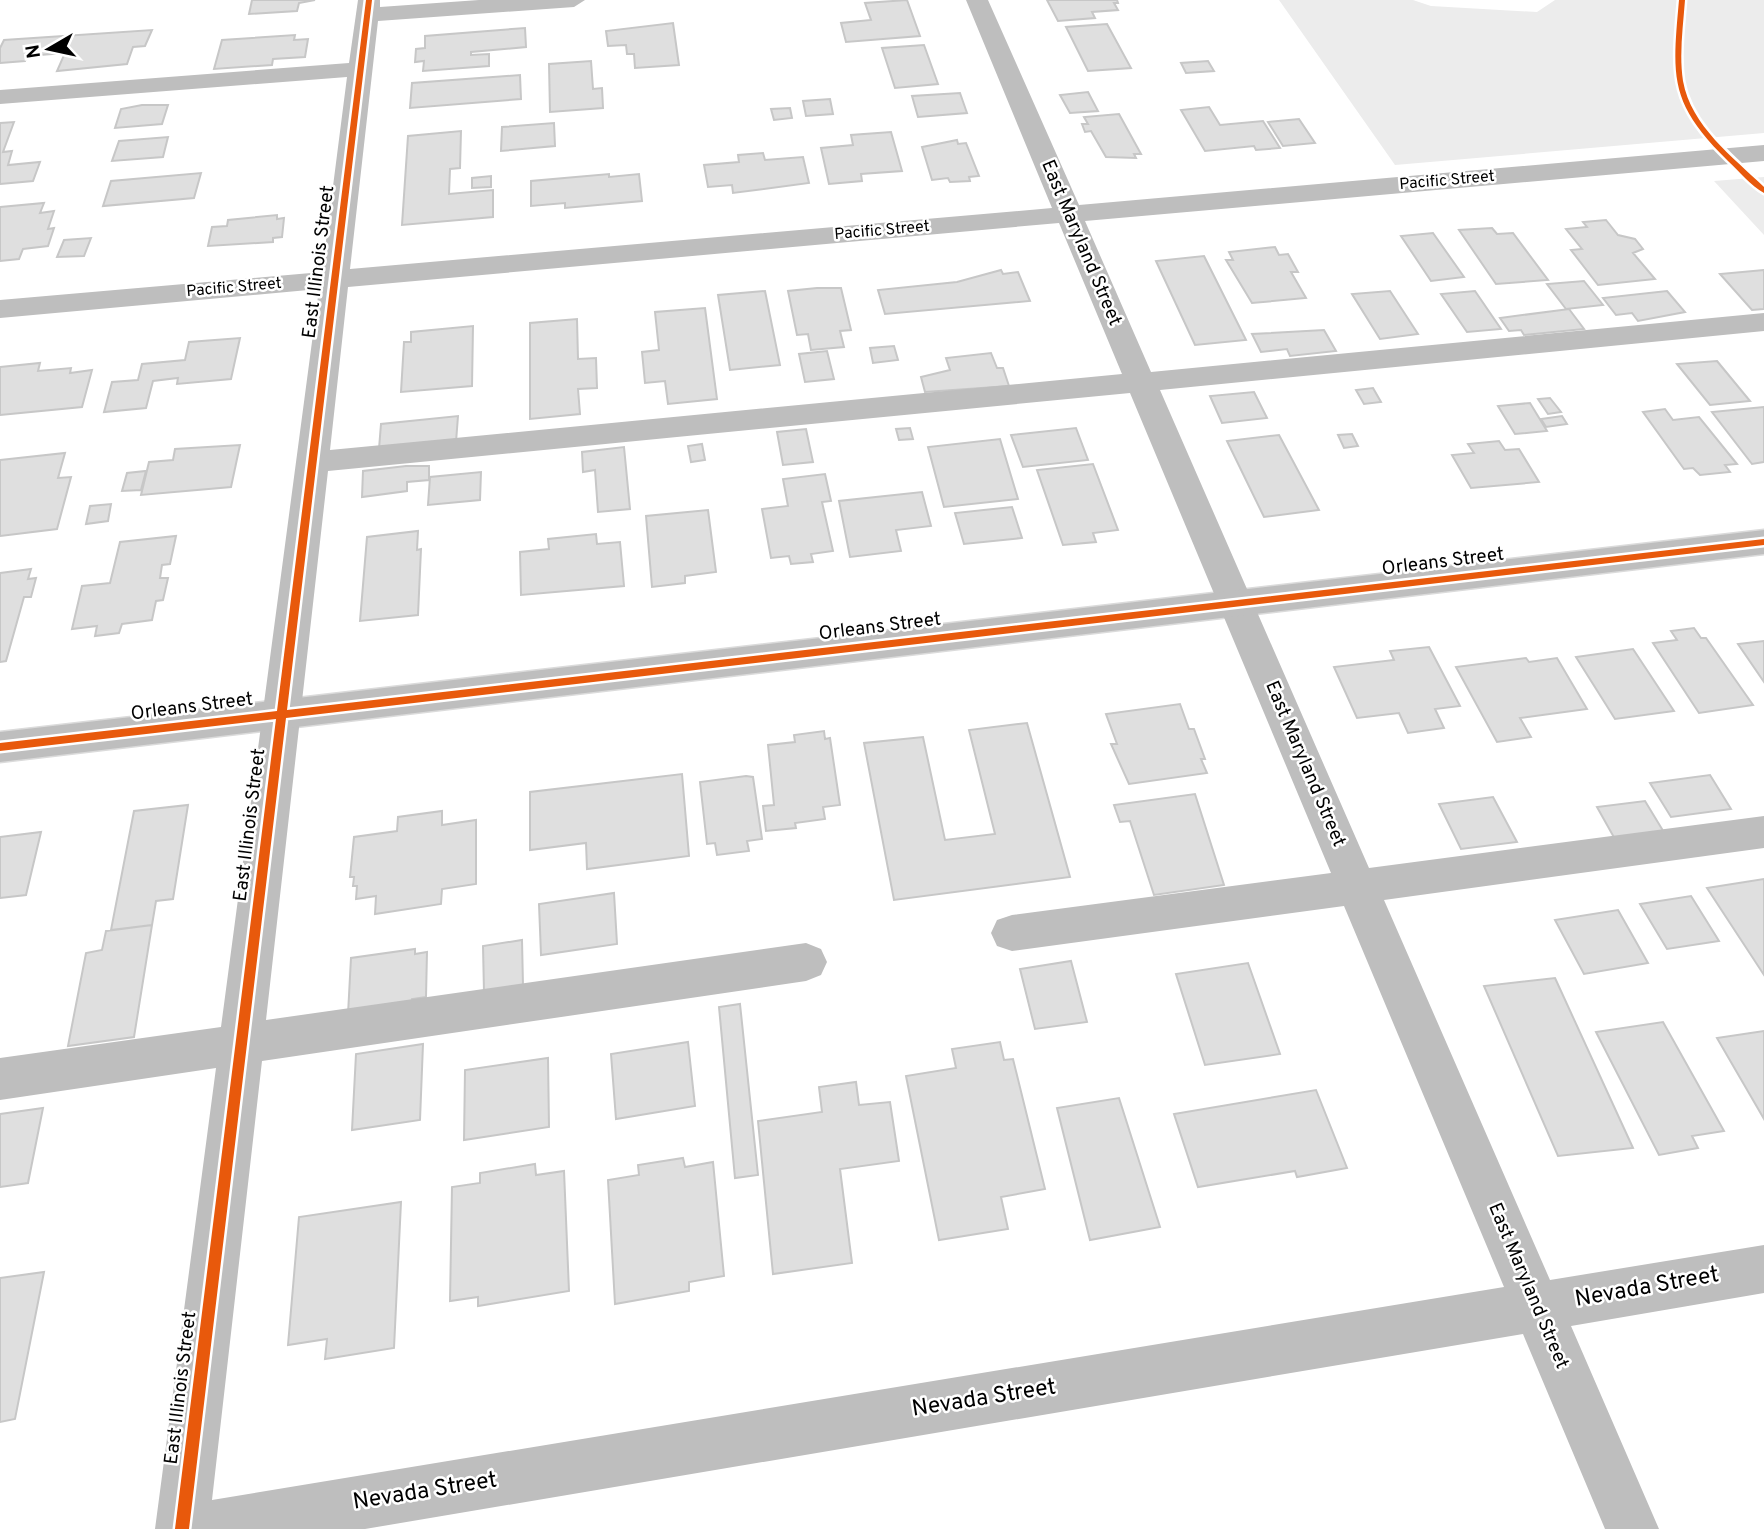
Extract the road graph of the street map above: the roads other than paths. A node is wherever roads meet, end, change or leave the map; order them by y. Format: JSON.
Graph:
{"nodes":[{"id":1,"x":574,"y":0,"type":"edge"},
{"id":2,"x":977,"y":0,"type":"edge"},
{"id":3,"x":368,"y":8,"type":"edge"},
{"id":4,"x":360,"y":69,"type":"junction"},
{"id":5,"x":0,"y":97,"type":"edge"},
{"id":6,"x":1764,"y":153,"type":"edge"},
{"id":7,"x":1068,"y":214,"type":"junction"},
{"id":8,"x":335,"y":279,"type":"junction"},
{"id":9,"x":0,"y":309,"type":"edge"},
{"id":10,"x":1764,"y":322,"type":"edge"},
{"id":11,"x":1141,"y":382,"type":"junction"},
{"id":12,"x":313,"y":462,"type":"junction"},
{"id":13,"x":1764,"y":542,"type":"edge"},
{"id":14,"x":1236,"y":604,"type":"junction"},
{"id":15,"x":281,"y":715,"type":"junction"},
{"id":16,"x":0,"y":747,"type":"edge"},
{"id":17,"x":1764,"y":832,"type":"edge"},
{"id":18,"x":1357,"y":886,"type":"junction"},
{"id":19,"x":1012,"y":933,"type":"dead end"},
{"id":20,"x":806,"y":962,"type":"dead end"},
{"id":21,"x":241,"y":1044,"type":"junction"},
{"id":22,"x":0,"y":1079,"type":"edge"},
{"id":23,"x":1764,"y":1269,"type":"edge"},
{"id":24,"x":1537,"y":1307,"type":"junction"},
{"id":25,"x":182,"y":1529,"type":"edge"},
{"id":26,"x":204,"y":1529,"type":"edge"},
{"id":27,"x":1632,"y":1529,"type":"edge"}],
"edges":[{"from":1,"to":3,"type":"street"},
{"from":2,"to":7,"type":"street","name":"East Maryland Street"},
{"from":3,"to":4,"type":"street","name":"East Illinois Street"},
{"from":4,"to":5,"type":"street"},
{"from":4,"to":8,"type":"street","name":"East Illinois Street"},
{"from":6,"to":7,"type":"street","name":"Pacific Street"},
{"from":7,"to":8,"type":"street","name":"Pacific Street"},
{"from":7,"to":11,"type":"street","name":"East Maryland Street"},
{"from":8,"to":9,"type":"street","name":"Pacific Street"},
{"from":8,"to":12,"type":"street","name":"East Illinois Street"},
{"from":10,"to":11,"type":"street"},
{"from":11,"to":12,"type":"street"},
{"from":11,"to":14,"type":"street","name":"East Maryland Street"},
{"from":12,"to":15,"type":"street","name":"East Illinois Street"},
{"from":13,"to":14,"type":"street","name":"Orleans Street"},
{"from":14,"to":15,"type":"street","name":"Orleans Street"},
{"from":14,"to":18,"type":"street","name":"East Maryland Street"},
{"from":15,"to":16,"type":"street","name":"Orleans Street"},
{"from":15,"to":21,"type":"street","name":"East Illinois Street"},
{"from":17,"to":18,"type":"street"},
{"from":18,"to":19,"type":"street"},
{"from":18,"to":24,"type":"street","name":"East Maryland Street"},
{"from":20,"to":21,"type":"street"},
{"from":21,"to":22,"type":"street"},
{"from":21,"to":25,"type":"street","name":"East Illinois Street"},
{"from":23,"to":24,"type":"street","name":"Nevada Street"},
{"from":24,"to":26,"type":"street","name":"Nevada Street"},
{"from":24,"to":27,"type":"street","name":"East Maryland Street"}]}
